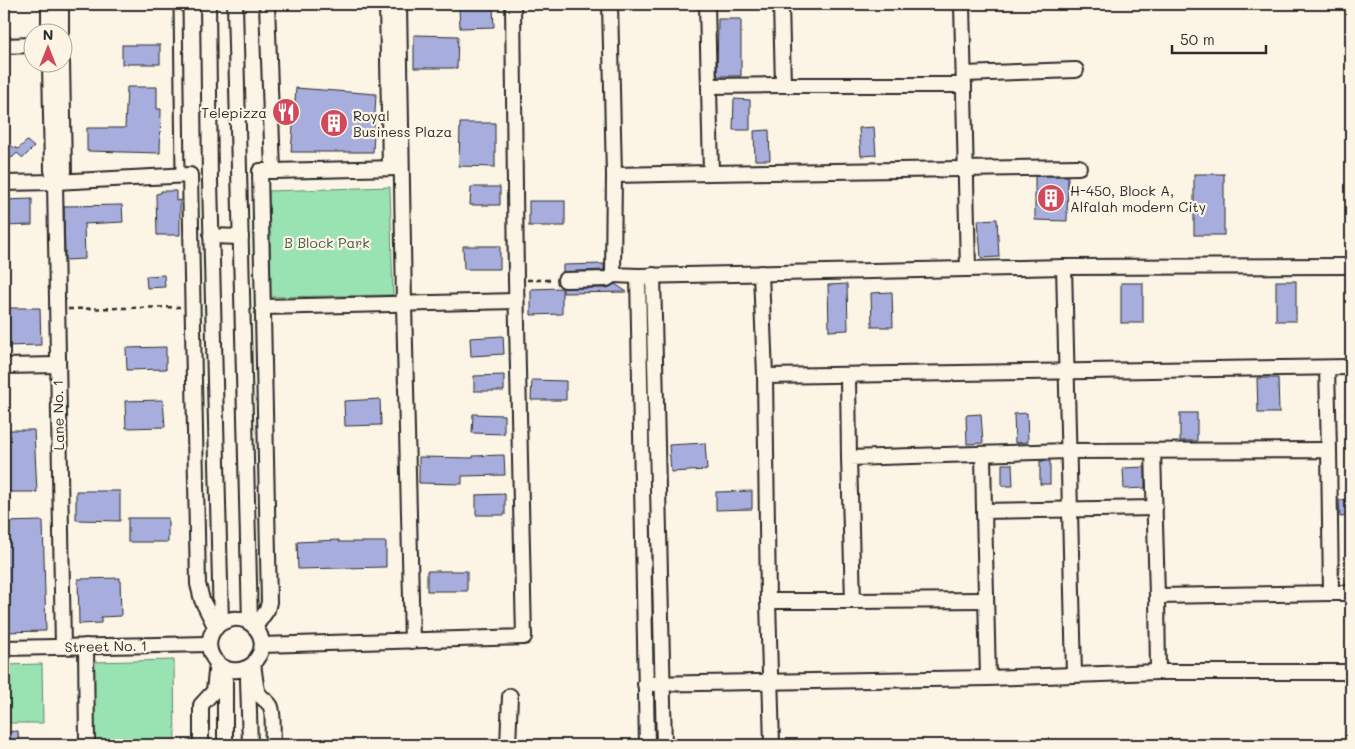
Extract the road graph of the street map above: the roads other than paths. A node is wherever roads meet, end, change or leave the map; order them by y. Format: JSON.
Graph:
{"nodes":[{"id":1,"x":49,"y":4,"type":"edge"},
{"id":2,"x":60,"y":4,"type":"edge"},
{"id":3,"x":178,"y":4,"type":"edge"},
{"id":4,"x":208,"y":4,"type":"edge"},
{"id":5,"x":235,"y":4,"type":"edge"},
{"id":6,"x":267,"y":4,"type":"edge"},
{"id":7,"x":388,"y":4,"type":"edge"},
{"id":8,"x":399,"y":4,"type":"edge"},
{"id":9,"x":513,"y":4,"type":"edge"},
{"id":10,"x":610,"y":4,"type":"edge"},
{"id":11,"x":707,"y":4,"type":"edge"},
{"id":12,"x":782,"y":4,"type":"edge"},
{"id":13,"x":962,"y":4,"type":"edge"},
{"id":14,"x":49,"y":22,"type":"edge"},
{"id":15,"x":61,"y":22,"type":"edge"},
{"id":16,"x":4,"y":46,"type":"edge"},
{"id":17,"x":22,"y":46,"type":"edge"},
{"id":18,"x":1076,"y":70,"type":"dead end"},
{"id":19,"x":50,"y":72,"type":"edge"},
{"id":20,"x":62,"y":72,"type":"edge"},
{"id":21,"x":964,"y":79,"type":"junction"},
{"id":22,"x":783,"y":85,"type":"junction"},
{"id":23,"x":708,"y":86,"type":"junction"},
{"id":24,"x":1079,"y":167,"type":"dead end"},
{"id":25,"x":396,"y":168,"type":"junction"},
{"id":26,"x":967,"y":168,"type":"junction"},
{"id":27,"x":272,"y":172,"type":"junction"},
{"id":28,"x":711,"y":172,"type":"junction"},
{"id":29,"x":185,"y":175,"type":"junction"},
{"id":30,"x":614,"y":175,"type":"junction"},
{"id":31,"x":55,"y":182,"type":"junction"},
{"id":32,"x":4,"y":183,"type":"edge"},
{"id":33,"x":211,"y":236,"type":"junction"},
{"id":34,"x":241,"y":237,"type":"junction"},
{"id":35,"x":1351,"y":266,"type":"edge"},
{"id":36,"x":1064,"y":267,"type":"junction"},
{"id":37,"x":968,"y":269,"type":"junction"},
{"id":38,"x":761,"y":273,"type":"junction"},
{"id":39,"x":613,"y":275,"type":"junction"},
{"id":40,"x":653,"y":275,"type":"junction"},
{"id":41,"x":638,"y":276,"type":"junction"},
{"id":42,"x":565,"y":280,"type":"road end"},
{"id":43,"x":516,"y":301,"type":"junction"},
{"id":44,"x":404,"y":304,"type":"junction"},
{"id":45,"x":264,"y":307,"type":"junction"},
{"id":46,"x":58,"y":365,"type":"junction"},
{"id":47,"x":4,"y":366,"type":"edge"},
{"id":48,"x":1351,"y":367,"type":"edge"},
{"id":49,"x":1327,"y":368,"type":"junction"},
{"id":50,"x":1066,"y":370,"type":"junction"},
{"id":51,"x":765,"y":376,"type":"junction"},
{"id":52,"x":848,"y":376,"type":"junction"},
{"id":53,"x":1329,"y":450,"type":"junction"},
{"id":54,"x":1068,"y":451,"type":"junction"},
{"id":55,"x":1153,"y":451,"type":"junction"},
{"id":56,"x":984,"y":454,"type":"junction"},
{"id":57,"x":850,"y":458,"type":"junction"},
{"id":58,"x":1155,"y":508,"type":"junction"},
{"id":59,"x":984,"y":510,"type":"junction"},
{"id":60,"x":1070,"y":510,"type":"junction"},
{"id":61,"x":1331,"y":593,"type":"junction"},
{"id":62,"x":1351,"y":593,"type":"edge"},
{"id":63,"x":1157,"y":596,"type":"junction"},
{"id":64,"x":986,"y":600,"type":"junction"},
{"id":65,"x":768,"y":601,"type":"junction"},
{"id":66,"x":854,"y":601,"type":"junction"},
{"id":67,"x":218,"y":625,"type":"junction"},
{"id":68,"x":253,"y":625,"type":"junction"},
{"id":69,"x":412,"y":641,"type":"junction"},
{"id":70,"x":209,"y":644,"type":"junction"},
{"id":71,"x":262,"y":645,"type":"junction"},
{"id":72,"x":86,"y":646,"type":"junction"},
{"id":73,"x":63,"y":647,"type":"junction"},
{"id":74,"x":4,"y":648,"type":"edge"},
{"id":75,"x":221,"y":666,"type":"junction"},
{"id":76,"x":251,"y":666,"type":"junction"},
{"id":77,"x":1158,"y":672,"type":"junction"},
{"id":78,"x":1351,"y":672,"type":"edge"},
{"id":79,"x":1074,"y":674,"type":"junction"},
{"id":80,"x":988,"y":678,"type":"junction"},
{"id":81,"x":770,"y":681,"type":"junction"},
{"id":82,"x":662,"y":683,"type":"junction"},
{"id":83,"x":645,"y":684,"type":"junction"},
{"id":84,"x":510,"y":696,"type":"dead end"},
{"id":85,"x":87,"y":745,"type":"edge"},
{"id":86,"x":202,"y":745,"type":"edge"},
{"id":87,"x":225,"y":745,"type":"edge"},
{"id":88,"x":250,"y":745,"type":"edge"},
{"id":89,"x":273,"y":745,"type":"edge"},
{"id":90,"x":508,"y":745,"type":"edge"},
{"id":91,"x":647,"y":745,"type":"edge"},
{"id":92,"x":664,"y":745,"type":"edge"},
{"id":93,"x":772,"y":745,"type":"edge"}],
"edges":[{"from":1,"to":14,"type":"street"},
{"from":2,"to":15,"type":"street"},
{"from":3,"to":29,"type":"lane"},
{"from":4,"to":33,"type":"street"},
{"from":5,"to":34,"type":"street"},
{"from":6,"to":27,"type":"street"},
{"from":7,"to":25,"type":"street"},
{"from":8,"to":25,"type":"street"},
{"from":9,"to":43,"type":"street"},
{"from":10,"to":30,"type":"street"},
{"from":11,"to":23,"type":"street"},
{"from":12,"to":22,"type":"street"},
{"from":13,"to":21,"type":"street"},
{"from":16,"to":17,"type":"street"},
{"from":18,"to":21,"type":"street"},
{"from":19,"to":31,"type":"street","name":"Lane No. 1"},
{"from":20,"to":31,"type":"street"},
{"from":21,"to":22,"type":"street"},
{"from":21,"to":26,"type":"street"},
{"from":22,"to":23,"type":"street"},
{"from":23,"to":28,"type":"street"},
{"from":24,"to":26,"type":"street"},
{"from":25,"to":27,"type":"street"},
{"from":25,"to":44,"type":"street"},
{"from":26,"to":28,"type":"street"},
{"from":26,"to":37,"type":"street"},
{"from":27,"to":45,"type":"street"},
{"from":28,"to":30,"type":"street"},
{"from":29,"to":31,"type":"street"},
{"from":29,"to":67,"type":"street"},
{"from":30,"to":39,"type":"street"},
{"from":31,"to":32,"type":"street"},
{"from":31,"to":46,"type":"street","name":"Lane No. 1"},
{"from":33,"to":34,"type":"street"},
{"from":33,"to":67,"type":"street"},
{"from":34,"to":68,"type":"street"},
{"from":35,"to":36,"type":"street"},
{"from":36,"to":37,"type":"street"},
{"from":36,"to":50,"type":"street"},
{"from":37,"to":38,"type":"street"},
{"from":38,"to":40,"type":"street"},
{"from":38,"to":51,"type":"street"},
{"from":39,"to":41,"type":"street"},
{"from":39,"to":42,"type":"street"},
{"from":40,"to":41,"type":"street"},
{"from":40,"to":82,"type":"street"},
{"from":41,"to":83,"type":"street"},
{"from":43,"to":44,"type":"street"},
{"from":43,"to":69,"type":"street"},
{"from":44,"to":45,"type":"street"},
{"from":44,"to":69,"type":"street"},
{"from":45,"to":68,"type":"street"},
{"from":46,"to":47,"type":"street"},
{"from":46,"to":73,"type":"street","name":"Lane No. 1"},
{"from":48,"to":49,"type":"street"},
{"from":49,"to":50,"type":"street"},
{"from":49,"to":53,"type":"street"},
{"from":50,"to":52,"type":"street"},
{"from":50,"to":54,"type":"street"},
{"from":51,"to":52,"type":"street"},
{"from":51,"to":65,"type":"street"},
{"from":52,"to":57,"type":"street"},
{"from":53,"to":55,"type":"street"},
{"from":53,"to":61,"type":"street"},
{"from":54,"to":55,"type":"street"},
{"from":54,"to":56,"type":"street"},
{"from":54,"to":60,"type":"street"},
{"from":55,"to":58,"type":"street"},
{"from":56,"to":57,"type":"street"},
{"from":56,"to":59,"type":"street"},
{"from":57,"to":66,"type":"street"},
{"from":58,"to":60,"type":"street"},
{"from":58,"to":63,"type":"street"},
{"from":59,"to":60,"type":"street"},
{"from":59,"to":64,"type":"street"},
{"from":60,"to":79,"type":"street"},
{"from":61,"to":62,"type":"street"},
{"from":61,"to":63,"type":"street"},
{"from":63,"to":77,"type":"street"},
{"from":64,"to":66,"type":"street"},
{"from":64,"to":80,"type":"street"},
{"from":65,"to":66,"type":"street"},
{"from":65,"to":81,"type":"street"},
{"from":67,"to":68,"type":"street"},
{"from":67,"to":70,"type":"street"},
{"from":68,"to":71,"type":"street"},
{"from":69,"to":71,"type":"street"},
{"from":70,"to":72,"type":"street","name":"Street No. 1"},
{"from":70,"to":75,"type":"street"},
{"from":71,"to":76,"type":"street"},
{"from":72,"to":73,"type":"street","name":"Street No. 1"},
{"from":72,"to":85,"type":"street"},
{"from":73,"to":74,"type":"street","name":"Street No. 1"},
{"from":75,"to":76,"type":"street"},
{"from":75,"to":86,"type":"street"},
{"from":75,"to":87,"type":"street"},
{"from":76,"to":88,"type":"street"},
{"from":76,"to":89,"type":"street"},
{"from":77,"to":78,"type":"street"},
{"from":77,"to":79,"type":"street"},
{"from":79,"to":80,"type":"street"},
{"from":80,"to":81,"type":"street"},
{"from":81,"to":82,"type":"street"},
{"from":81,"to":93,"type":"street"},
{"from":82,"to":83,"type":"street"},
{"from":82,"to":92,"type":"street"},
{"from":83,"to":91,"type":"street"},
{"from":84,"to":90,"type":"street"}]}
